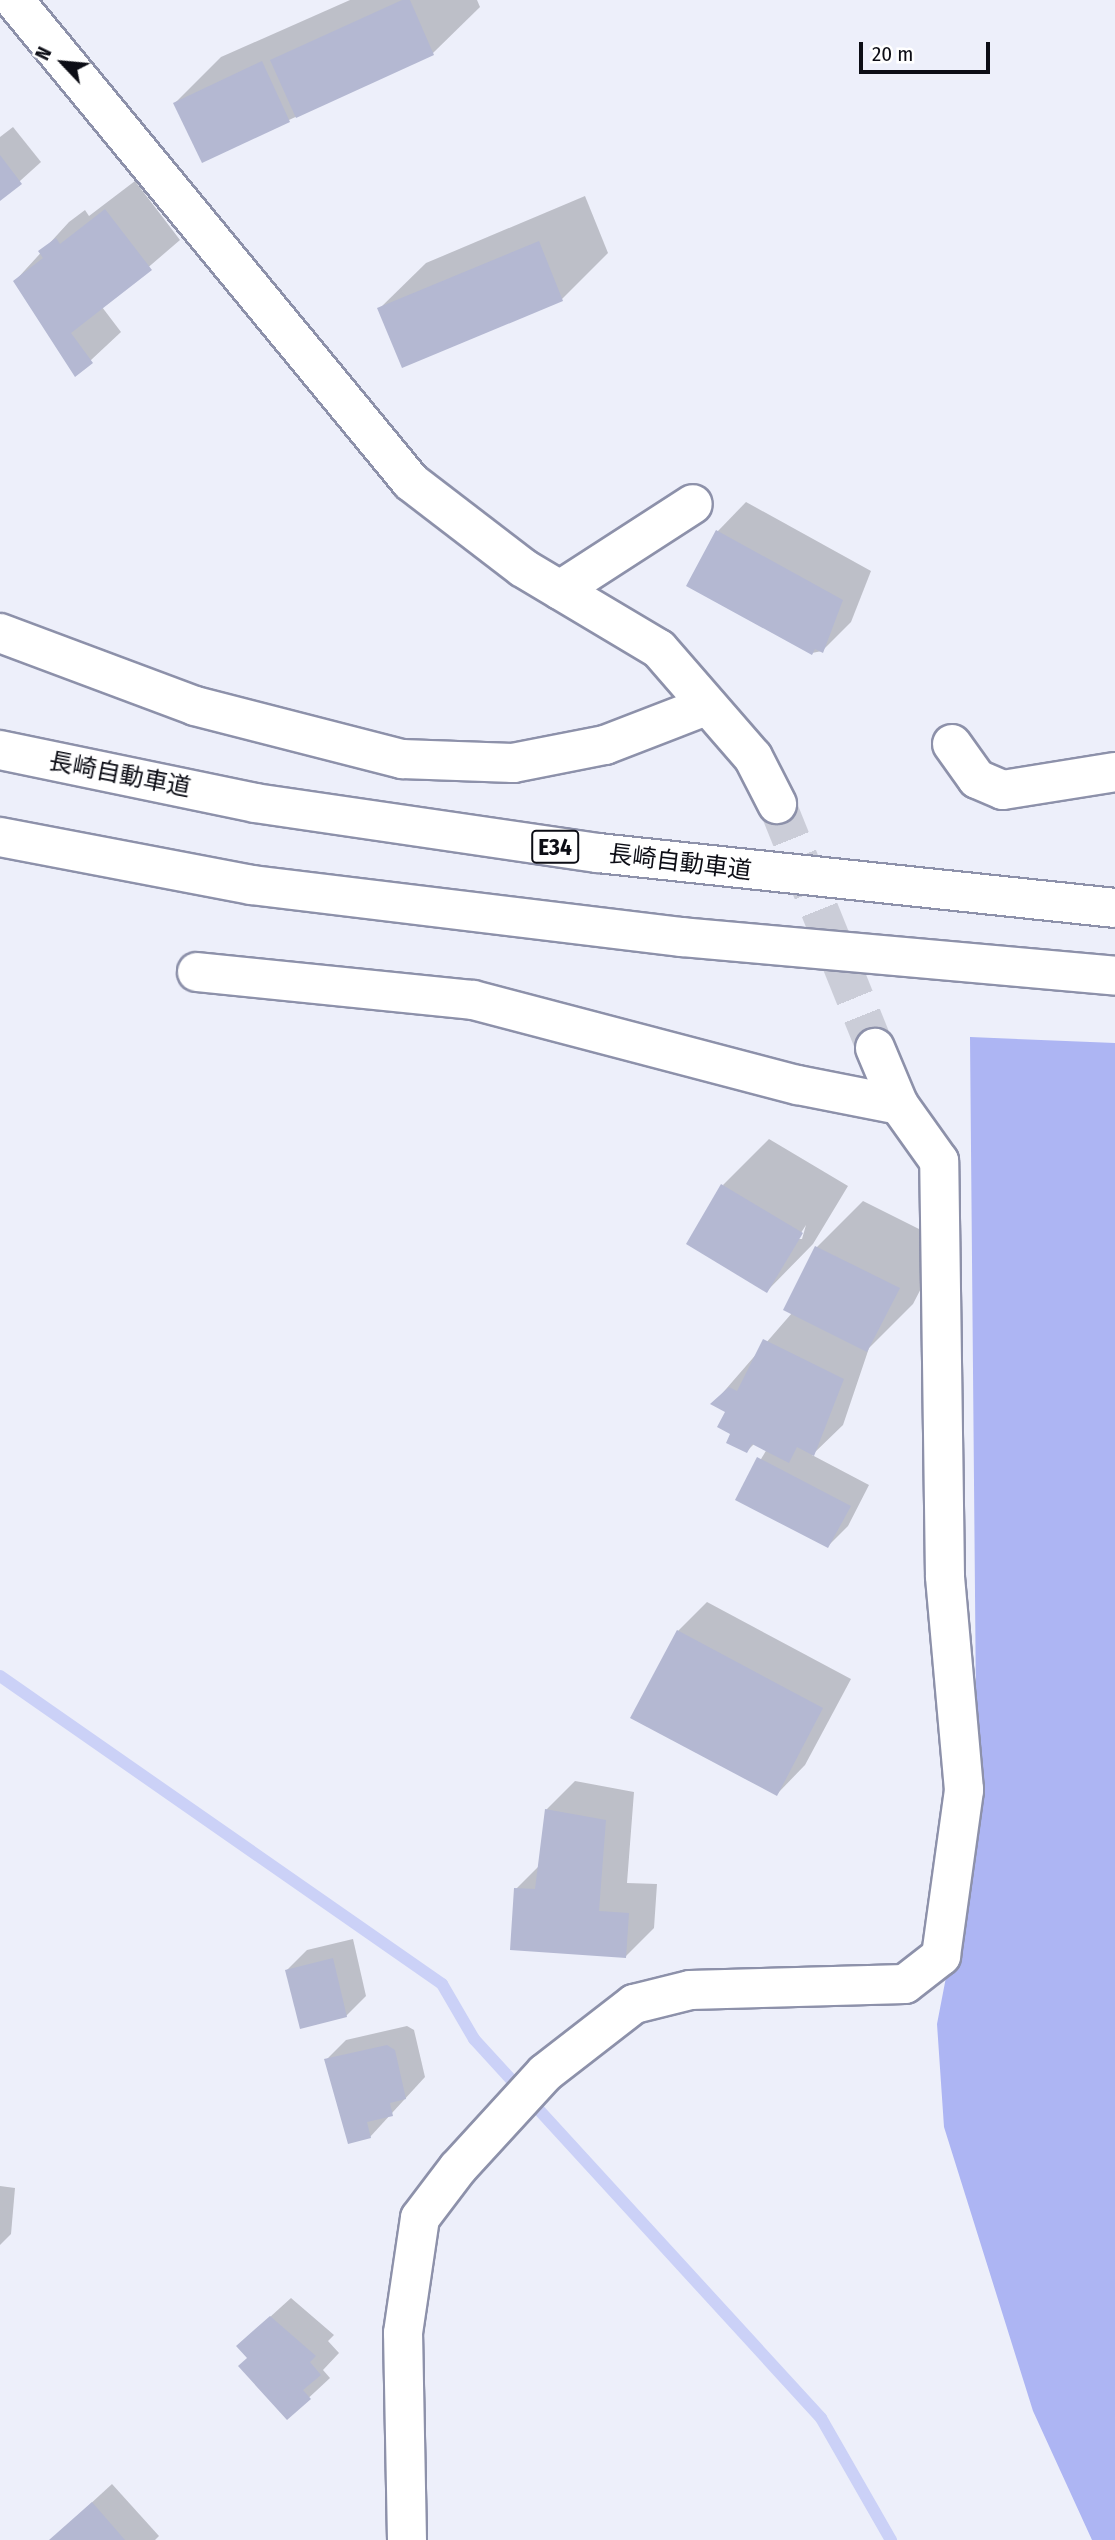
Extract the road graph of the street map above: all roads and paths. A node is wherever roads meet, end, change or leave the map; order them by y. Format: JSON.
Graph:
{"nodes":[{"id":1,"x":14,"y":0,"type":"edge"},
{"id":2,"x":693,"y":504,"type":"dead end"},
{"id":3,"x":560,"y":590,"type":"junction"},
{"id":4,"x":0,"y":633,"type":"edge"},
{"id":5,"x":706,"y":706,"type":"junction"},
{"id":6,"x":952,"y":744,"type":"dead end"},
{"id":7,"x":0,"y":750,"type":"edge"},
{"id":8,"x":1115,"y":772,"type":"edge"},
{"id":9,"x":777,"y":804,"type":"tunnel mouth"},
{"id":10,"x":0,"y":837,"type":"edge"},
{"id":11,"x":1115,"y":908,"type":"edge"},
{"id":12,"x":197,"y":972,"type":"dead end"},
{"id":13,"x":1115,"y":976,"type":"edge"},
{"id":14,"x":875,"y":1048,"type":"tunnel mouth"},
{"id":15,"x":899,"y":1105,"type":"junction"},
{"id":16,"x":407,"y":2540,"type":"edge"}],
"edges":[{"from":1,"to":3,"type":"main road"},
{"from":2,"to":3,"type":"main road"},
{"from":3,"to":5,"type":"main road"},
{"from":4,"to":5,"type":"main road"},
{"from":5,"to":9,"type":"main road"},
{"from":6,"to":8,"type":"main road"},
{"from":7,"to":11,"type":"main road","name":"長崎自動車道","number":"E34"},
{"from":10,"to":13,"type":"main road"},
{"from":12,"to":15,"type":"main road"},
{"from":14,"to":15,"type":"main road"},
{"from":15,"to":16,"type":"main road"}]}
